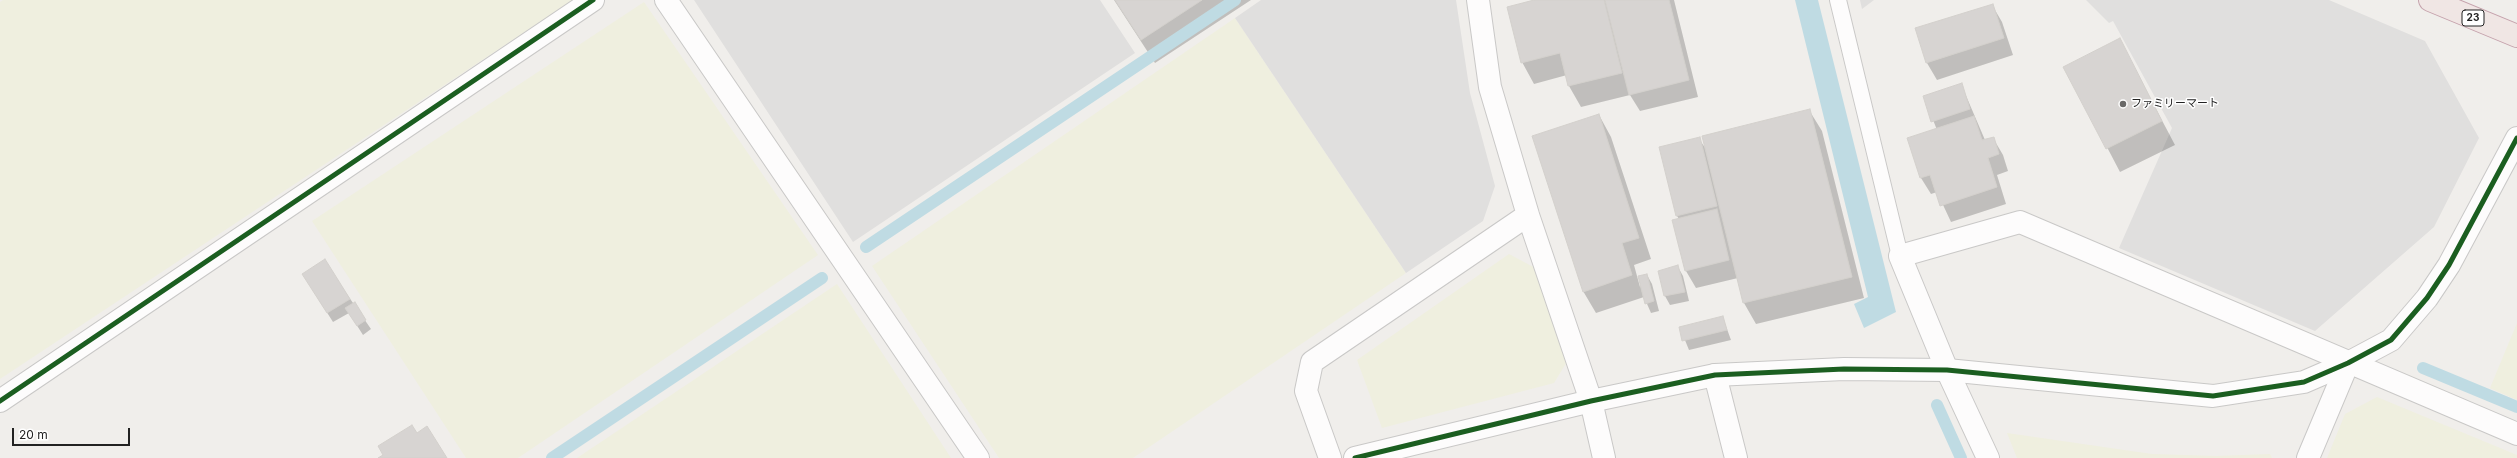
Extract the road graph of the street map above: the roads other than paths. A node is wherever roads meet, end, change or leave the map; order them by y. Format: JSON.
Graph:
{"nodes":[{"id":1,"x":593,"y":0,"type":"edge"},
{"id":2,"x":666,"y":0,"type":"edge"},
{"id":3,"x":1478,"y":0,"type":"edge"},
{"id":4,"x":1838,"y":0,"type":"edge"},
{"id":5,"x":2430,"y":0,"type":"edge"},
{"id":6,"x":2517,"y":36,"type":"edge"},
{"id":7,"x":2517,"y":138,"type":"edge"},
{"id":8,"x":1528,"y":215,"type":"junction"},
{"id":9,"x":1900,"y":256,"type":"junction"},
{"id":10,"x":2348,"y":363,"type":"junction"},
{"id":11,"x":1947,"y":370,"type":"junction"},
{"id":12,"x":1715,"y":375,"type":"junction"},
{"id":13,"x":0,"y":401,"type":"edge"},
{"id":14,"x":1591,"y":401,"type":"junction"},
{"id":15,"x":2517,"y":434,"type":"edge"},
{"id":16,"x":978,"y":458,"type":"edge"},
{"id":17,"x":1330,"y":458,"type":"edge"},
{"id":18,"x":1355,"y":458,"type":"edge"},
{"id":19,"x":1604,"y":458,"type":"edge"},
{"id":20,"x":1736,"y":458,"type":"edge"},
{"id":21,"x":1988,"y":458,"type":"edge"},
{"id":22,"x":2308,"y":458,"type":"edge"}],
"edges":[{"from":1,"to":13,"type":"street"},
{"from":2,"to":16,"type":"street"},
{"from":3,"to":8,"type":"street"},
{"from":4,"to":9,"type":"lane"},
{"from":5,"to":6,"type":"highway","number":"23"},
{"from":7,"to":10,"type":"street"},
{"from":8,"to":14,"type":"street"},
{"from":8,"to":17,"type":"street"},
{"from":9,"to":10,"type":"street"},
{"from":9,"to":11,"type":"street"},
{"from":10,"to":11,"type":"street"},
{"from":10,"to":15,"type":"street"},
{"from":10,"to":22,"type":"street"},
{"from":11,"to":12,"type":"street"},
{"from":11,"to":21,"type":"street"},
{"from":12,"to":14,"type":"street"},
{"from":12,"to":20,"type":"street"},
{"from":14,"to":18,"type":"street"},
{"from":14,"to":19,"type":"street"}]}
